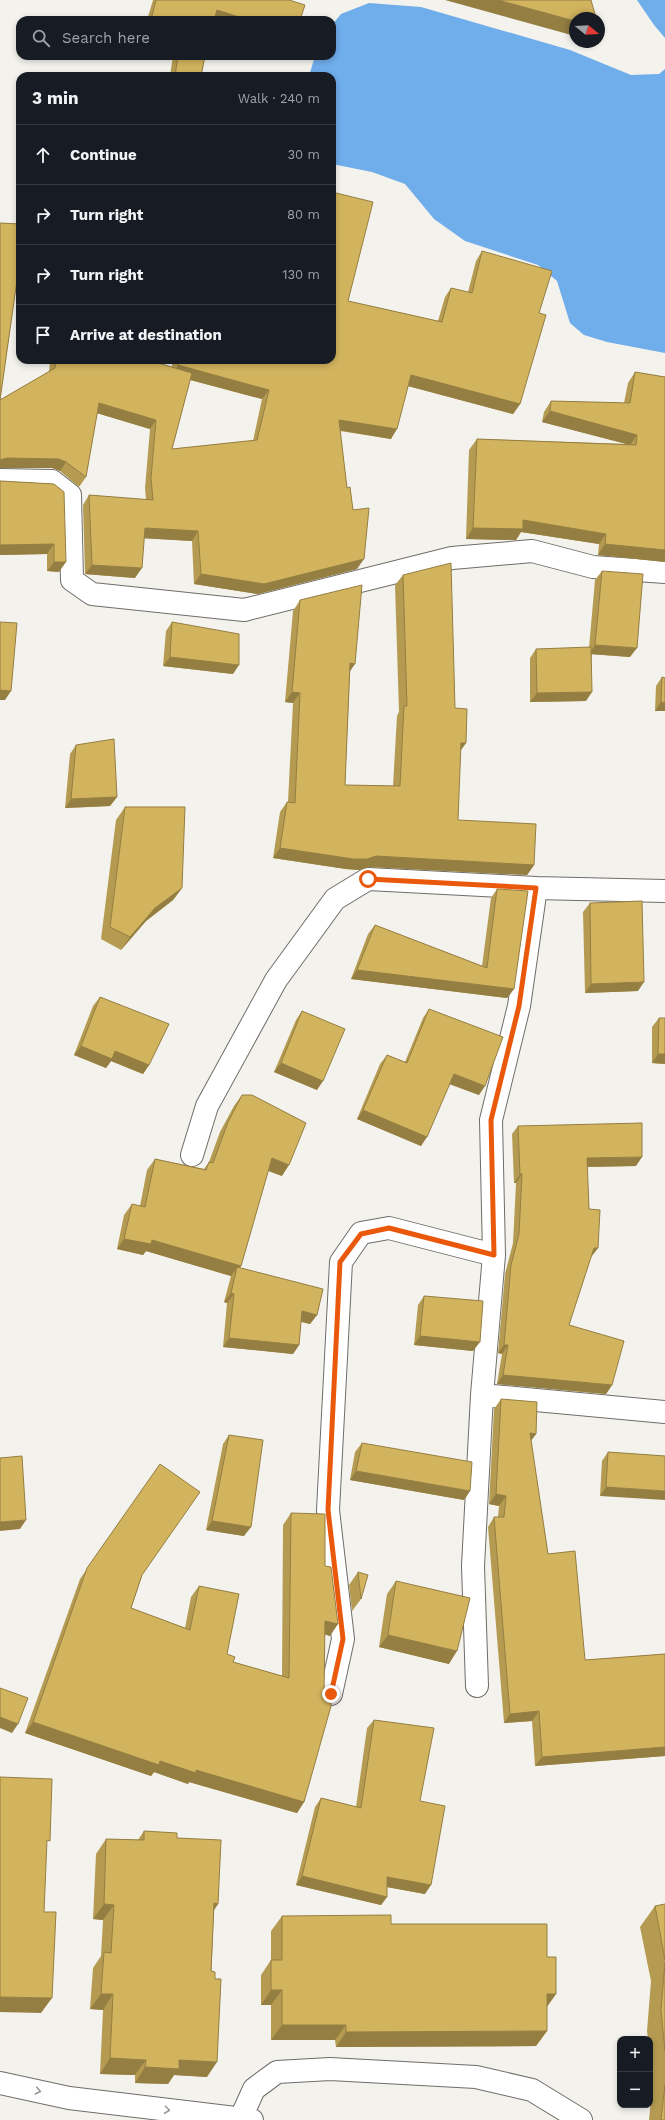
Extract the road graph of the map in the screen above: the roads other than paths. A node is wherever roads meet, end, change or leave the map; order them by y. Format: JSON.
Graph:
{"nodes":[{"id":1,"x":0,"y":480,"type":"edge"},
{"id":2,"x":665,"y":572,"type":"edge"},
{"id":3,"x":536,"y":888,"type":"junction"},
{"id":4,"x":665,"y":891,"type":"edge"},
{"id":5,"x":192,"y":1155,"type":"dead end"},
{"id":6,"x":494,"y":1255,"type":"junction"},
{"id":7,"x":482,"y":1395,"type":"junction"},
{"id":8,"x":665,"y":1412,"type":"edge"},
{"id":9,"x":477,"y":1686,"type":"dead end"},
{"id":10,"x":331,"y":1694,"type":"edge"},
{"id":11,"x":0,"y":2083,"type":"edge"},
{"id":12,"x":244,"y":2119,"type":"edge"},
{"id":13,"x":580,"y":2120,"type":"edge"}],
"edges":[{"from":1,"to":2,"type":"street"},
{"from":3,"to":4,"type":"street"},
{"from":3,"to":5,"type":"street"},
{"from":3,"to":6,"type":"street"},
{"from":6,"to":7,"type":"street"},
{"from":6,"to":10,"type":"street"},
{"from":7,"to":8,"type":"street"},
{"from":7,"to":9,"type":"street"},
{"from":11,"to":12,"type":"street","one_way":true},
{"from":12,"to":13,"type":"street"}]}
